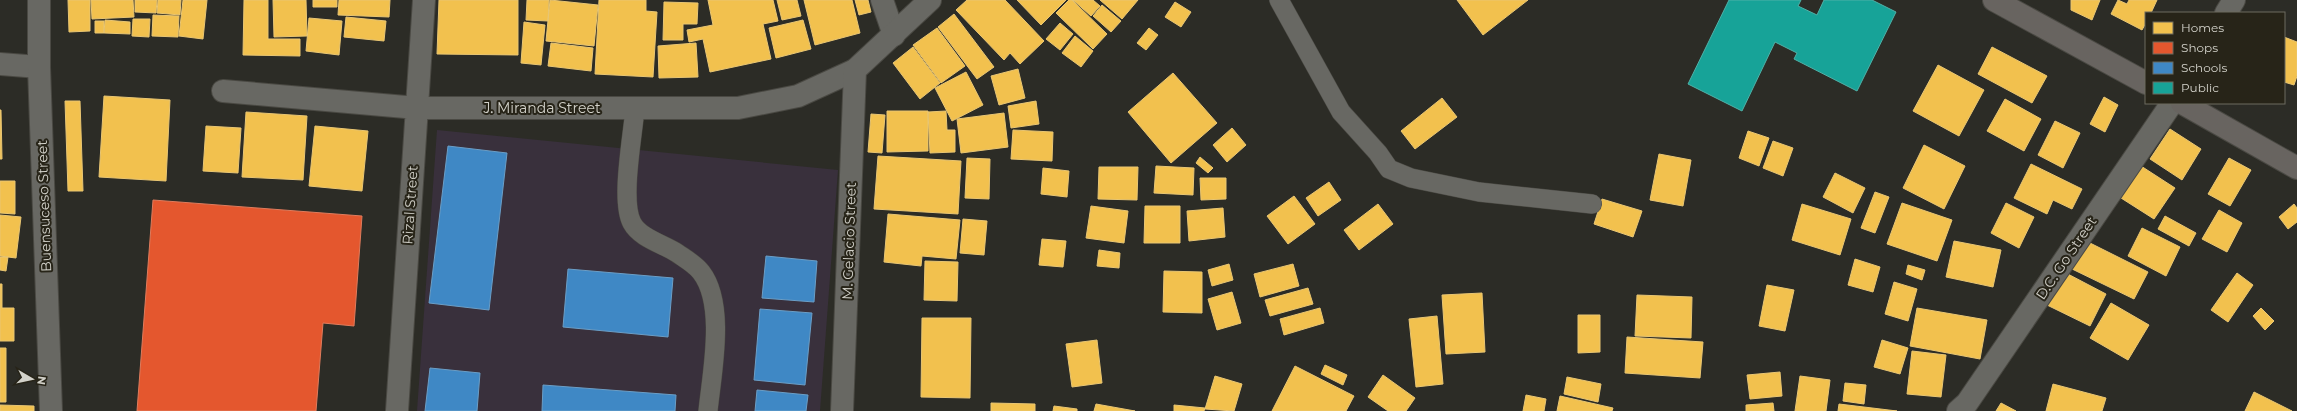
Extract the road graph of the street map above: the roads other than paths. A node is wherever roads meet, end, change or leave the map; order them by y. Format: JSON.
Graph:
{"nodes":[{"id":1,"x":39,"y":0,"type":"edge"},
{"id":2,"x":424,"y":0,"type":"edge"},
{"id":3,"x":882,"y":0,"type":"edge"},
{"id":4,"x":930,"y":0,"type":"edge"},
{"id":5,"x":1279,"y":0,"type":"edge"},
{"id":6,"x":1994,"y":0,"type":"edge"},
{"id":7,"x":2234,"y":0,"type":"edge"},
{"id":8,"x":2227,"y":12,"type":"edge"},
{"id":9,"x":894,"y":34,"type":"junction"},
{"id":10,"x":0,"y":64,"type":"edge"},
{"id":11,"x":39,"y":67,"type":"junction"},
{"id":12,"x":855,"y":70,"type":"junction"},
{"id":13,"x":2145,"y":82,"type":"edge"},
{"id":14,"x":223,"y":91,"type":"dead end"},
{"id":15,"x":2171,"y":104,"type":"edge"},
{"id":16,"x":2184,"y":104,"type":"edge"},
{"id":17,"x":417,"y":108,"type":"junction"},
{"id":18,"x":635,"y":108,"type":"junction"},
{"id":19,"x":2297,"y":168,"type":"edge"},
{"id":20,"x":1592,"y":204,"type":"dead end"},
{"id":21,"x":51,"y":411,"type":"edge"},
{"id":22,"x":397,"y":411,"type":"edge"},
{"id":23,"x":708,"y":411,"type":"edge"},
{"id":24,"x":842,"y":411,"type":"edge"},
{"id":25,"x":1958,"y":411,"type":"edge"}],
"edges":[{"from":1,"to":11,"type":"street","name":"Buensuceso Street"},
{"from":2,"to":17,"type":"street","name":"Rizal Street"},
{"from":3,"to":9,"type":"street"},
{"from":4,"to":9,"type":"street","name":"J. Miranda Street"},
{"from":5,"to":20,"type":"lane"},
{"from":6,"to":13,"type":"main road"},
{"from":7,"to":8,"type":"street"},
{"from":9,"to":12,"type":"street","name":"J. Miranda Street"},
{"from":10,"to":11,"type":"street"},
{"from":11,"to":21,"type":"street","name":"Buensuceso Street"},
{"from":12,"to":18,"type":"street","name":"J. Miranda Street"},
{"from":12,"to":24,"type":"street","name":"M. Gelacio Street"},
{"from":14,"to":17,"type":"street","name":"J. Miranda Street"},
{"from":15,"to":25,"type":"street","name":"D.C. Go Street"},
{"from":16,"to":19,"type":"main road"},
{"from":17,"to":18,"type":"street","name":"J. Miranda Street"},
{"from":17,"to":22,"type":"street","name":"Rizal Street"},
{"from":18,"to":23,"type":"lane"}]}
